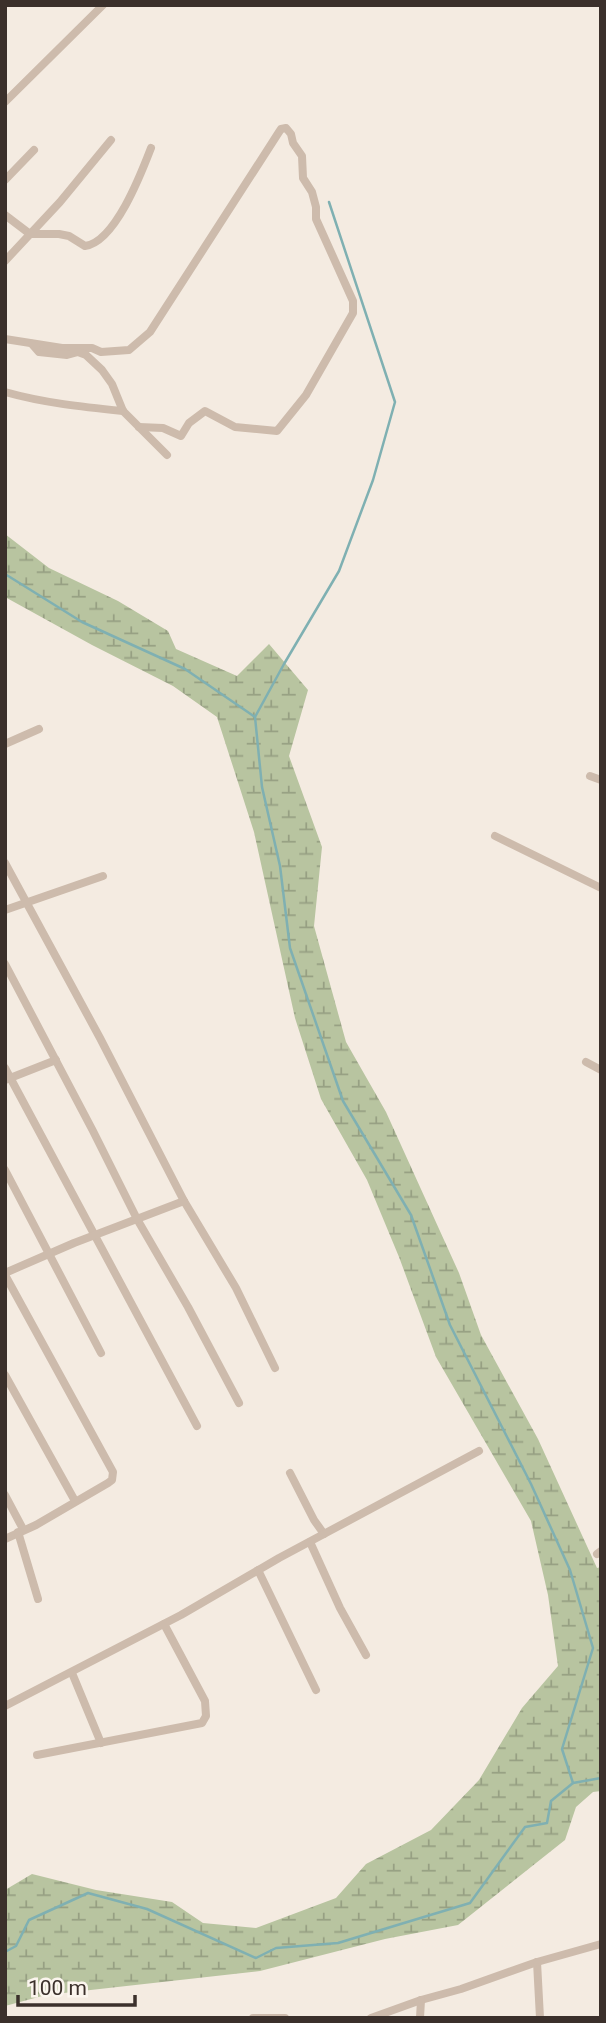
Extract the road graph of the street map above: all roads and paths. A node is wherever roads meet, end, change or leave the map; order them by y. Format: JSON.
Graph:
{"nodes":[{"id":1,"x":103,"y":5,"type":"edge"},
{"id":2,"x":5,"y":102,"type":"edge"},
{"id":3,"x":111,"y":140,"type":"dead end"},
{"id":4,"x":151,"y":148,"type":"dead end"},
{"id":5,"x":34,"y":150,"type":"dead end"},
{"id":6,"x":5,"y":180,"type":"edge"},
{"id":7,"x":5,"y":215,"type":"edge"},
{"id":8,"x":30,"y":234,"type":"junction"},
{"id":9,"x":5,"y":261,"type":"edge"},
{"id":10,"x":5,"y":339,"type":"edge"},
{"id":11,"x":33,"y":344,"type":"junction"},
{"id":12,"x":5,"y":392,"type":"edge"},
{"id":13,"x":123,"y":411,"type":"junction"},
{"id":14,"x":139,"y":427,"type":"junction"},
{"id":15,"x":167,"y":455,"type":"dead end"},
{"id":16,"x":39,"y":729,"type":"dead end"},
{"id":17,"x":5,"y":744,"type":"edge"},
{"id":18,"x":590,"y":776,"type":"dead end"},
{"id":19,"x":601,"y":780,"type":"edge"},
{"id":20,"x":495,"y":836,"type":"dead end"},
{"id":21,"x":5,"y":863,"type":"edge"},
{"id":22,"x":103,"y":876,"type":"dead end"},
{"id":23,"x":601,"y":888,"type":"edge"},
{"id":24,"x":27,"y":902,"type":"junction"},
{"id":25,"x":5,"y":910,"type":"edge"},
{"id":26,"x":5,"y":964,"type":"edge"},
{"id":27,"x":56,"y":1060,"type":"junction"},
{"id":28,"x":586,"y":1062,"type":"dead end"},
{"id":29,"x":5,"y":1068,"type":"edge"},
{"id":30,"x":601,"y":1070,"type":"edge"},
{"id":31,"x":8,"y":1079,"type":"edge"},
{"id":32,"x":5,"y":1170,"type":"edge"},
{"id":33,"x":184,"y":1200,"type":"junction"},
{"id":34,"x":137,"y":1219,"type":"junction"},
{"id":35,"x":94,"y":1235,"type":"junction"},
{"id":36,"x":49,"y":1254,"type":"junction"},
{"id":37,"x":5,"y":1274,"type":"edge"},
{"id":38,"x":102,"y":1353,"type":"dead end"},
{"id":39,"x":275,"y":1368,"type":"dead end"},
{"id":40,"x":5,"y":1375,"type":"edge"},
{"id":41,"x":239,"y":1403,"type":"dead end"},
{"id":42,"x":197,"y":1426,"type":"dead end"},
{"id":43,"x":480,"y":1451,"type":"dead end"},
{"id":44,"x":290,"y":1473,"type":"dead end"},
{"id":45,"x":5,"y":1495,"type":"edge"},
{"id":46,"x":75,"y":1501,"type":"junction"},
{"id":47,"x":21,"y":1531,"type":"junction"},
{"id":48,"x":324,"y":1534,"type":"junction"},
{"id":49,"x":5,"y":1539,"type":"edge"},
{"id":50,"x":310,"y":1542,"type":"junction"},
{"id":51,"x":258,"y":1570,"type":"junction"},
{"id":52,"x":38,"y":1599,"type":"dead end"},
{"id":53,"x":164,"y":1624,"type":"junction"},
{"id":54,"x":366,"y":1655,"type":"dead end"},
{"id":55,"x":72,"y":1672,"type":"junction"},
{"id":56,"x":316,"y":1690,"type":"dead end"},
{"id":57,"x":5,"y":1706,"type":"edge"},
{"id":58,"x":102,"y":1742,"type":"junction"},
{"id":59,"x":37,"y":1755,"type":"dead end"},
{"id":60,"x":601,"y":1944,"type":"edge"},
{"id":61,"x":537,"y":1962,"type":"junction"},
{"id":62,"x":421,"y":2000,"type":"junction"},
{"id":63,"x":253,"y":2018,"type":"edge"},
{"id":64,"x":285,"y":2018,"type":"edge"},
{"id":65,"x":371,"y":2018,"type":"edge"},
{"id":66,"x":420,"y":2018,"type":"edge"},
{"id":67,"x":540,"y":2018,"type":"edge"}],
"edges":[{"from":1,"to":2,"type":"street"},
{"from":3,"to":8,"type":"street"},
{"from":4,"to":8,"type":"street"},
{"from":5,"to":6,"type":"street"},
{"from":7,"to":8,"type":"street"},
{"from":8,"to":9,"type":"street"},
{"from":10,"to":11,"type":"street"},
{"from":11,"to":13,"type":"street"},
{"from":11,"to":14,"type":"street"},
{"from":12,"to":13,"type":"street"},
{"from":13,"to":14,"type":"street"},
{"from":14,"to":15,"type":"street"},
{"from":16,"to":17,"type":"street"},
{"from":18,"to":19,"type":"street"},
{"from":20,"to":23,"type":"street"},
{"from":21,"to":24,"type":"street"},
{"from":22,"to":24,"type":"street"},
{"from":24,"to":25,"type":"street"},
{"from":24,"to":33,"type":"street"},
{"from":26,"to":27,"type":"street"},
{"from":27,"to":31,"type":"street"},
{"from":27,"to":34,"type":"street"},
{"from":28,"to":30,"type":"street"},
{"from":29,"to":31,"type":"street"},
{"from":31,"to":35,"type":"street"},
{"from":32,"to":36,"type":"street"},
{"from":33,"to":34,"type":"street"},
{"from":33,"to":39,"type":"street"},
{"from":34,"to":35,"type":"street"},
{"from":34,"to":41,"type":"street"},
{"from":35,"to":36,"type":"street"},
{"from":35,"to":42,"type":"street"},
{"from":36,"to":37,"type":"street"},
{"from":36,"to":38,"type":"street"},
{"from":37,"to":46,"type":"street"},
{"from":40,"to":46,"type":"street"},
{"from":43,"to":48,"type":"street"},
{"from":44,"to":48,"type":"street"},
{"from":45,"to":47,"type":"street"},
{"from":46,"to":47,"type":"street"},
{"from":47,"to":49,"type":"street"},
{"from":47,"to":52,"type":"street"},
{"from":48,"to":50,"type":"street"},
{"from":50,"to":51,"type":"street"},
{"from":50,"to":54,"type":"street"},
{"from":51,"to":53,"type":"street"},
{"from":51,"to":56,"type":"street"},
{"from":53,"to":55,"type":"street"},
{"from":53,"to":58,"type":"street"},
{"from":55,"to":57,"type":"street"},
{"from":55,"to":58,"type":"street"},
{"from":58,"to":59,"type":"street"},
{"from":60,"to":61,"type":"street"},
{"from":61,"to":62,"type":"street"},
{"from":61,"to":67,"type":"street"},
{"from":62,"to":65,"type":"street"},
{"from":62,"to":66,"type":"street"},
{"from":63,"to":64,"type":"street"}]}
